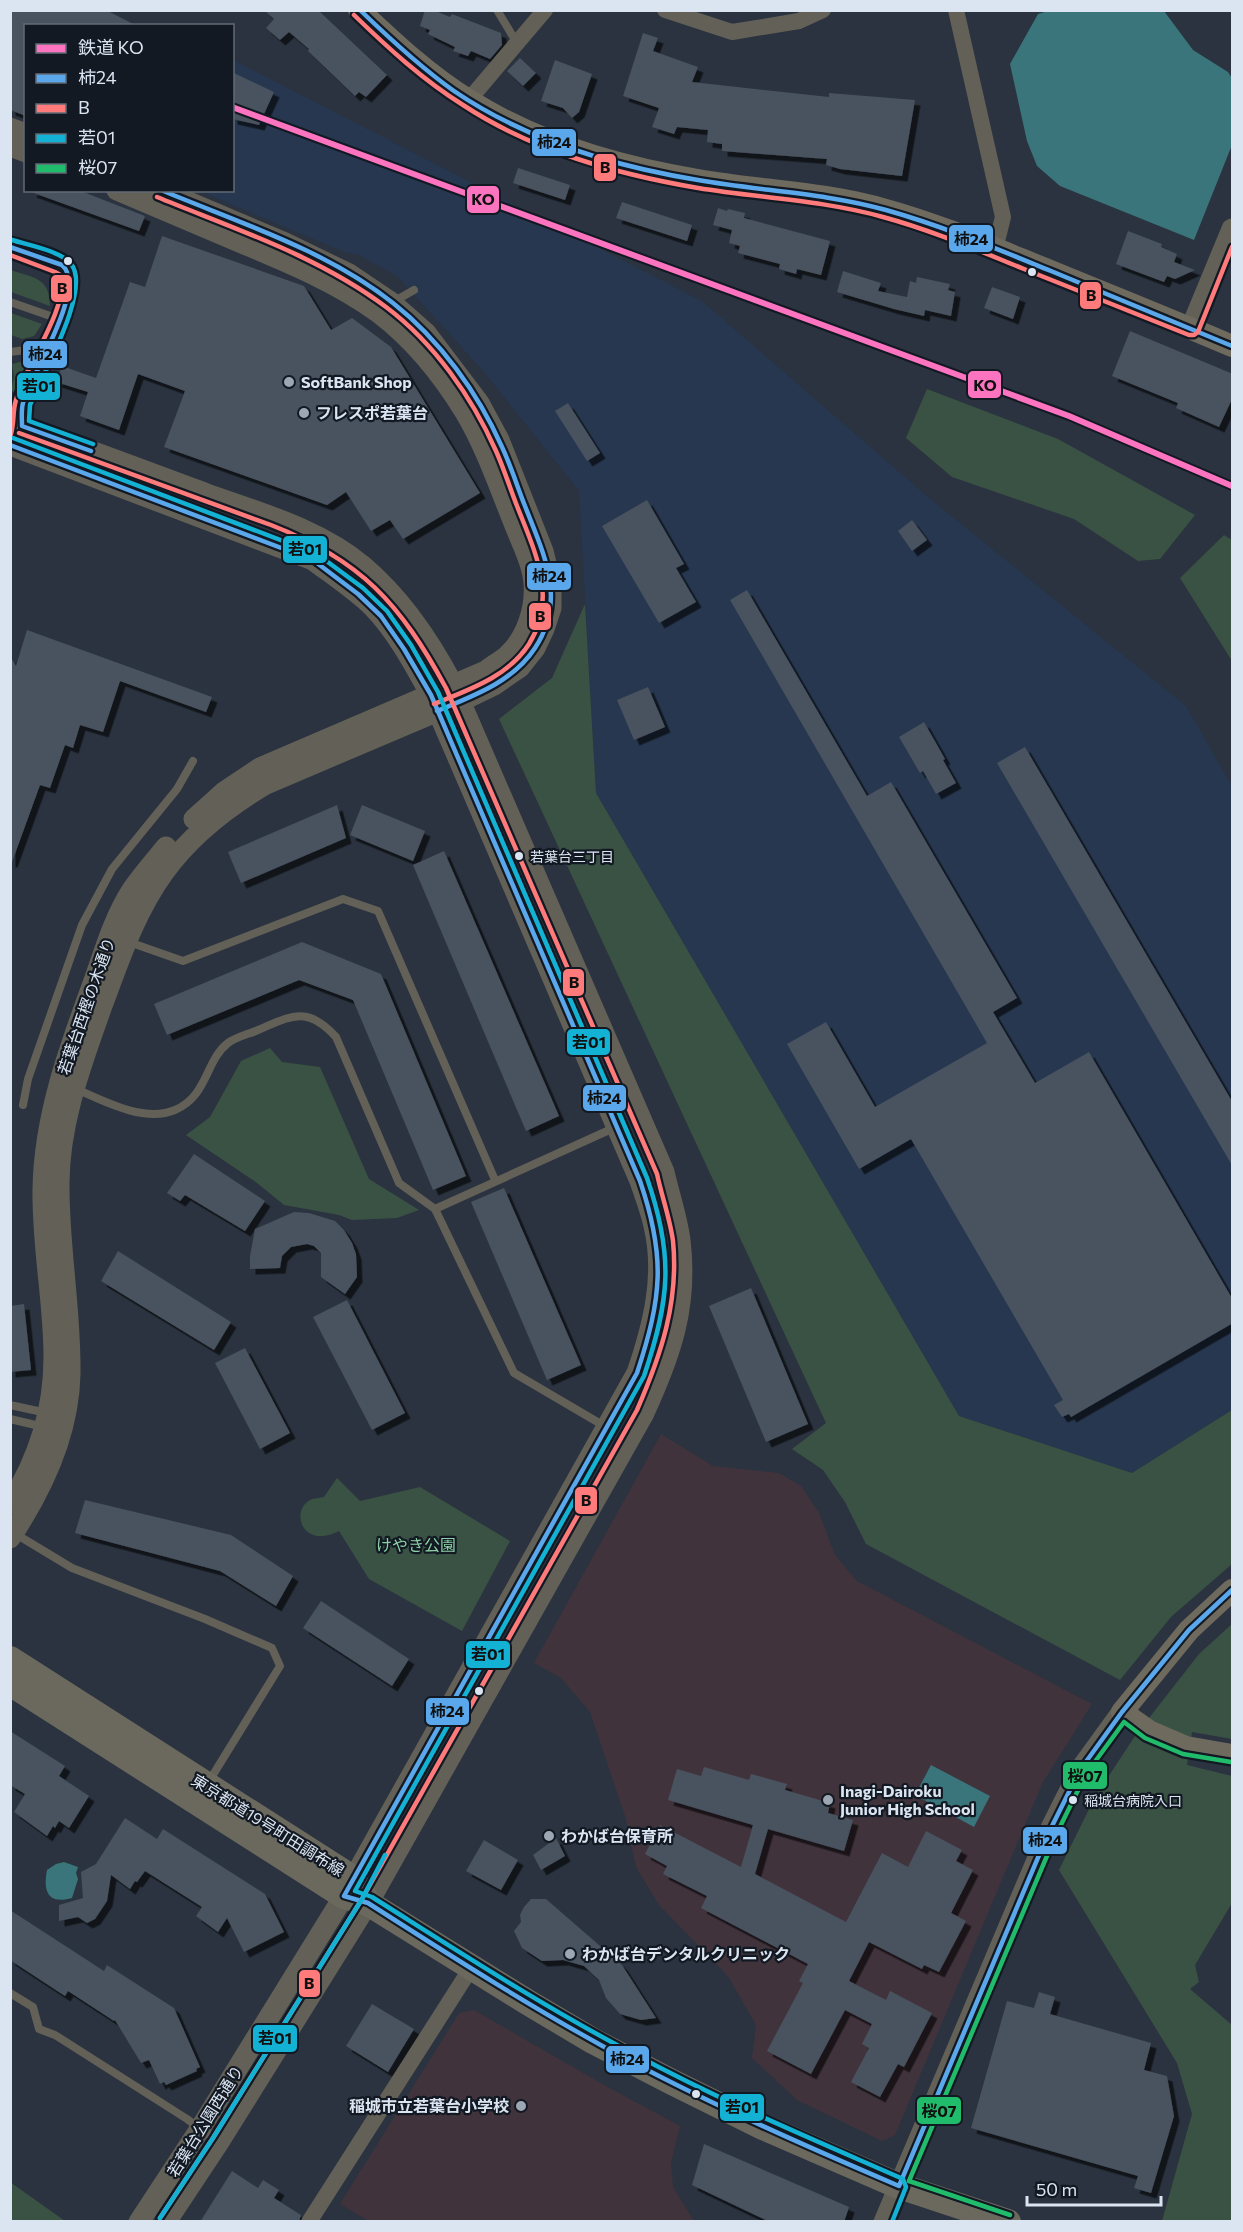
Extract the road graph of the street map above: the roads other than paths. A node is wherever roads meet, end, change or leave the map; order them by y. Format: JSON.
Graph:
{"nodes":[{"id":1,"x":359,"y":10,"type":"edge"},
{"id":2,"x":497,"y":10,"type":"edge"},
{"id":3,"x":545,"y":10,"type":"edge"},
{"id":4,"x":665,"y":10,"type":"edge"},
{"id":5,"x":823,"y":10,"type":"edge"},
{"id":6,"x":957,"y":10,"type":"edge"},
{"id":7,"x":517,"y":43,"type":"junction"},
{"id":8,"x":468,"y":101,"type":"junction"},
{"id":9,"x":122,"y":192,"type":"edge"},
{"id":10,"x":165,"y":192,"type":"edge"},
{"id":11,"x":1233,"y":229,"type":"edge"},
{"id":12,"x":10,"y":247,"type":"edge"},
{"id":13,"x":995,"y":249,"type":"junction"},
{"id":14,"x":414,"y":290,"type":"dead end"},
{"id":15,"x":10,"y":302,"type":"edge"},
{"id":16,"x":392,"y":303,"type":"junction"},
{"id":17,"x":59,"y":319,"type":"junction"},
{"id":18,"x":1191,"y":328,"type":"junction"},
{"id":19,"x":1233,"y":346,"type":"edge"},
{"id":20,"x":48,"y":347,"type":"junction"},
{"id":21,"x":10,"y":352,"type":"edge"},
{"id":22,"x":16,"y":424,"type":"edge"},
{"id":23,"x":13,"y":446,"type":"edge"},
{"id":24,"x":456,"y":694,"type":"junction"},
{"id":25,"x":434,"y":703,"type":"junction"},
{"id":26,"x":193,"y":761,"type":"dead end"},
{"id":27,"x":126,"y":942,"type":"junction"},
{"id":28,"x":74,"y":1088,"type":"junction"},
{"id":29,"x":23,"y":1105,"type":"dead end"},
{"id":30,"x":617,"y":1127,"type":"junction"},
{"id":31,"x":495,"y":1180,"type":"junction"},
{"id":32,"x":435,"y":1209,"type":"junction"},
{"id":33,"x":10,"y":1405,"type":"edge"},
{"id":34,"x":10,"y":1419,"type":"edge"},
{"id":35,"x":46,"y":1420,"type":"junction"},
{"id":36,"x":606,"y":1428,"type":"junction"},
{"id":37,"x":10,"y":1504,"type":"edge"},
{"id":38,"x":12,"y":1535,"type":"edge"},
{"id":39,"x":1233,"y":1590,"type":"edge"},
{"id":40,"x":10,"y":1659,"type":"edge"},
{"id":41,"x":10,"y":1683,"type":"edge"},
{"id":42,"x":1122,"y":1712,"type":"junction"},
{"id":43,"x":1233,"y":1755,"type":"edge"},
{"id":44,"x":207,"y":1786,"type":"junction"},
{"id":45,"x":355,"y":1893,"type":"junction"},
{"id":46,"x":471,"y":1968,"type":"junction"},
{"id":47,"x":10,"y":1993,"type":"edge"},
{"id":48,"x":201,"y":2128,"type":"junction"},
{"id":49,"x":219,"y":2142,"type":"junction"},
{"id":50,"x":899,"y":2186,"type":"junction"},
{"id":51,"x":139,"y":2222,"type":"edge"},
{"id":52,"x":166,"y":2222,"type":"edge"},
{"id":53,"x":309,"y":2222,"type":"edge"},
{"id":54,"x":884,"y":2222,"type":"edge"},
{"id":55,"x":1008,"y":2222,"type":"edge"}],
"edges":[{"from":1,"to":8,"type":"main road"},
{"from":2,"to":7,"type":"lane"},
{"from":3,"to":7,"type":"street"},
{"from":4,"to":5,"type":"street"},
{"from":6,"to":13,"type":"street"},
{"from":7,"to":8,"type":"street"},
{"from":8,"to":13,"type":"main road"},
{"from":9,"to":24,"type":"street"},
{"from":10,"to":16,"type":"street"},
{"from":11,"to":18,"type":"street"},
{"from":12,"to":17,"type":"lane"},
{"from":13,"to":18,"type":"main road"},
{"from":14,"to":16,"type":"lane"},
{"from":15,"to":17,"type":"lane"},
{"from":16,"to":24,"type":"street"},
{"from":17,"to":20,"type":"lane"},
{"from":18,"to":19,"type":"main road"},
{"from":20,"to":21,"type":"lane"},
{"from":20,"to":22,"type":"lane"},
{"from":22,"to":23,"type":"lane"},
{"from":22,"to":24,"type":"street"},
{"from":23,"to":25,"type":"street"},
{"from":24,"to":25,"type":"street","name":"若葉台西樫の木通り"},
{"from":24,"to":45,"type":"street"},
{"from":25,"to":27,"type":"street","name":"若葉台西樫の木通り"},
{"from":25,"to":30,"type":"street"},
{"from":25,"to":35,"type":"street","name":"若葉台西樫の木通り"},
{"from":26,"to":29,"type":"lane"},
{"from":27,"to":28,"type":"street","name":"若葉台西樫の木通り"},
{"from":27,"to":31,"type":"lane"},
{"from":28,"to":32,"type":"lane"},
{"from":28,"to":38,"type":"street","name":"若葉台西樫の木通り"},
{"from":30,"to":31,"type":"lane"},
{"from":30,"to":36,"type":"street"},
{"from":31,"to":32,"type":"lane"},
{"from":32,"to":36,"type":"lane"},
{"from":33,"to":35,"type":"lane"},
{"from":34,"to":35,"type":"lane"},
{"from":35,"to":37,"type":"street","name":"若葉台西樫の木通り"},
{"from":36,"to":45,"type":"street"},
{"from":38,"to":44,"type":"lane"},
{"from":39,"to":42,"type":"main road"},
{"from":40,"to":44,"type":"main road","name":"東京都道19号町田調布線"},
{"from":41,"to":45,"type":"main road","name":"東京都道19号町田調布線"},
{"from":42,"to":43,"type":"main road"},
{"from":42,"to":50,"type":"street"},
{"from":44,"to":45,"type":"main road","name":"東京都道19号町田調布線"},
{"from":45,"to":46,"type":"main road","name":"東京都道19号町田調布線"},
{"from":45,"to":48,"type":"street","name":"若葉台公園西通り"},
{"from":45,"to":49,"type":"street","name":"若葉台公園西通り"},
{"from":46,"to":50,"type":"main road","name":"東京都道19号町田調布線"},
{"from":46,"to":53,"type":"street"},
{"from":47,"to":48,"type":"lane"},
{"from":48,"to":49,"type":"lane"},
{"from":48,"to":51,"type":"street","name":"若葉台公園西通り"},
{"from":49,"to":52,"type":"street","name":"若葉台公園西通り"},
{"from":50,"to":54,"type":"street"},
{"from":50,"to":55,"type":"main road","name":"東京都道19号町田調布線"}]}
